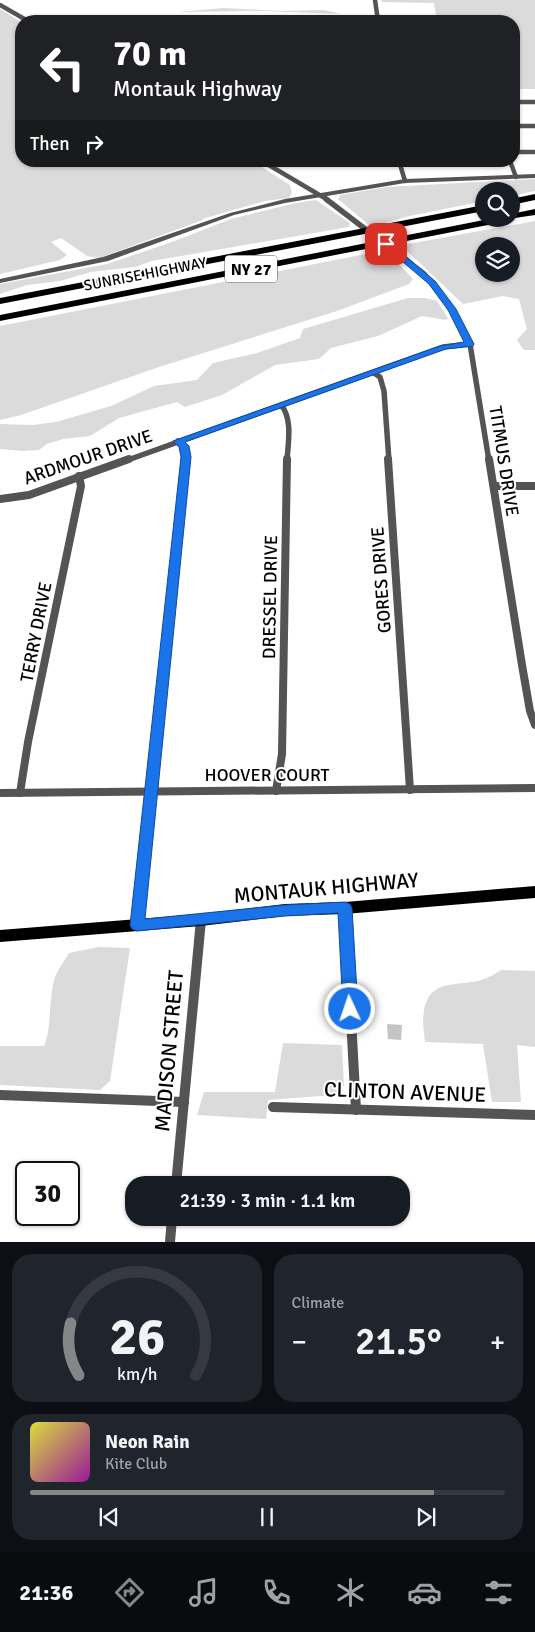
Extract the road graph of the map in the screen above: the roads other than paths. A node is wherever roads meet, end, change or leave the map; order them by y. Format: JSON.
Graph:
{"nodes":[{"id":1,"x":375,"y":0,"type":"edge"},
{"id":2,"x":0,"y":5,"type":"edge"},
{"id":3,"x":18,"y":15,"type":"edge"},
{"id":4,"x":377,"y":15,"type":"edge"},
{"id":5,"x":520,"y":102,"type":"edge"},
{"id":6,"x":535,"y":102,"type":"edge"},
{"id":7,"x":520,"y":126,"type":"edge"},
{"id":8,"x":535,"y":126,"type":"edge"},
{"id":9,"x":520,"y":152,"type":"edge"},
{"id":10,"x":535,"y":152,"type":"edge"},
{"id":11,"x":272,"y":167,"type":"edge"},
{"id":12,"x":401,"y":167,"type":"edge"},
{"id":13,"x":512,"y":167,"type":"edge"},
{"id":14,"x":535,"y":176,"type":"edge"},
{"id":15,"x":516,"y":177,"type":"junction"},
{"id":16,"x":404,"y":181,"type":"junction"},
{"id":17,"x":318,"y":195,"type":"junction"},
{"id":18,"x":535,"y":197,"type":"edge"},
{"id":19,"x":520,"y":200,"type":"edge"},
{"id":20,"x":475,"y":210,"type":"edge"},
{"id":21,"x":535,"y":212,"type":"edge"},
{"id":22,"x":520,"y":215,"type":"edge"},
{"id":23,"x":475,"y":224,"type":"edge"},
{"id":24,"x":0,"y":281,"type":"edge"},
{"id":25,"x":0,"y":301,"type":"edge"},
{"id":26,"x":0,"y":318,"type":"edge"},
{"id":27,"x":470,"y":344,"type":"junction"},
{"id":28,"x":374,"y":373,"type":"junction"},
{"id":29,"x":281,"y":405,"type":"junction"},
{"id":30,"x":178,"y":441,"type":"junction"},
{"id":31,"x":79,"y":476,"type":"junction"},
{"id":32,"x":494,"y":486,"type":"junction"},
{"id":33,"x":535,"y":486,"type":"edge"},
{"id":34,"x":0,"y":499,"type":"edge"},
{"id":35,"x":535,"y":725,"type":"edge"},
{"id":36,"x":535,"y":788,"type":"edge"},
{"id":37,"x":410,"y":790,"type":"junction"},
{"id":38,"x":276,"y":791,"type":"junction"},
{"id":39,"x":150,"y":792,"type":"junction"},
{"id":40,"x":0,"y":793,"type":"edge"},
{"id":41,"x":20,"y":793,"type":"junction"},
{"id":42,"x":535,"y":892,"type":"edge"},
{"id":43,"x":345,"y":908,"type":"junction"},
{"id":44,"x":201,"y":920,"type":"junction"},
{"id":45,"x":137,"y":925,"type":"junction"},
{"id":46,"x":0,"y":936,"type":"edge"},
{"id":47,"x":0,"y":1095,"type":"edge"},
{"id":48,"x":184,"y":1102,"type":"junction"},
{"id":49,"x":273,"y":1107,"type":"dead end"},
{"id":50,"x":356,"y":1110,"type":"junction"},
{"id":51,"x":535,"y":1115,"type":"edge"},
{"id":52,"x":177,"y":1176,"type":"edge"},
{"id":53,"x":171,"y":1226,"type":"edge"},
{"id":54,"x":170,"y":1242,"type":"edge"}],
"edges":[{"from":1,"to":4,"type":"street"},
{"from":2,"to":3,"type":"street"},
{"from":5,"to":6,"type":"street"},
{"from":7,"to":8,"type":"street"},
{"from":9,"to":10,"type":"street"},
{"from":11,"to":17,"type":"street","name":"TITMUS DRIVE"},
{"from":12,"to":16,"type":"street"},
{"from":13,"to":15,"type":"street"},
{"from":14,"to":15,"type":"street"},
{"from":15,"to":16,"type":"street"},
{"from":16,"to":17,"type":"street"},
{"from":17,"to":24,"type":"street"},
{"from":17,"to":27,"type":"street","name":"TITMUS DRIVE"},
{"from":18,"to":19,"type":"highway"},
{"from":20,"to":25,"type":"highway","name":"SUNRISE HIGHWAY","number":"NY 27"},
{"from":21,"to":22,"type":"highway"},
{"from":23,"to":26,"type":"highway","name":"SUNRISE HIGHWAY","number":"NY 27"},
{"from":27,"to":28,"type":"street","name":"ARDMOUR DRIVE"},
{"from":27,"to":32,"type":"street","name":"TITMUS DRIVE"},
{"from":28,"to":29,"type":"street","name":"ARDMOUR DRIVE"},
{"from":28,"to":37,"type":"street","name":"GORES DRIVE"},
{"from":29,"to":30,"type":"street","name":"ARDMOUR DRIVE"},
{"from":29,"to":38,"type":"street","name":"DRESSEL DRIVE"},
{"from":30,"to":31,"type":"street","name":"ARDMOUR DRIVE"},
{"from":30,"to":39,"type":"street"},
{"from":31,"to":34,"type":"street","name":"ARDMOUR DRIVE"},
{"from":31,"to":41,"type":"street","name":"TERRY DRIVE"},
{"from":32,"to":33,"type":"street"},
{"from":32,"to":35,"type":"street","name":"TITMUS DRIVE"},
{"from":36,"to":37,"type":"street","name":"HOOVER COURT"},
{"from":37,"to":38,"type":"street","name":"HOOVER COURT"},
{"from":38,"to":39,"type":"street","name":"HOOVER COURT"},
{"from":39,"to":41,"type":"street","name":"HOOVER COURT"},
{"from":39,"to":45,"type":"street"},
{"from":40,"to":41,"type":"street","name":"HOOVER COURT"},
{"from":42,"to":43,"type":"main road","name":"MONTAUK HIGHWAY"},
{"from":43,"to":44,"type":"main road","name":"MONTAUK HIGHWAY"},
{"from":43,"to":50,"type":"street"},
{"from":44,"to":45,"type":"main road","name":"MONTAUK HIGHWAY"},
{"from":44,"to":48,"type":"street","name":"MADISON STREET"},
{"from":45,"to":46,"type":"main road","name":"MONTAUK HIGHWAY"},
{"from":47,"to":48,"type":"street"},
{"from":48,"to":52,"type":"street","name":"MADISON STREET"},
{"from":49,"to":50,"type":"street","name":"CLINTON AVENUE"},
{"from":50,"to":51,"type":"street","name":"CLINTON AVENUE"},
{"from":53,"to":54,"type":"street"}]}
